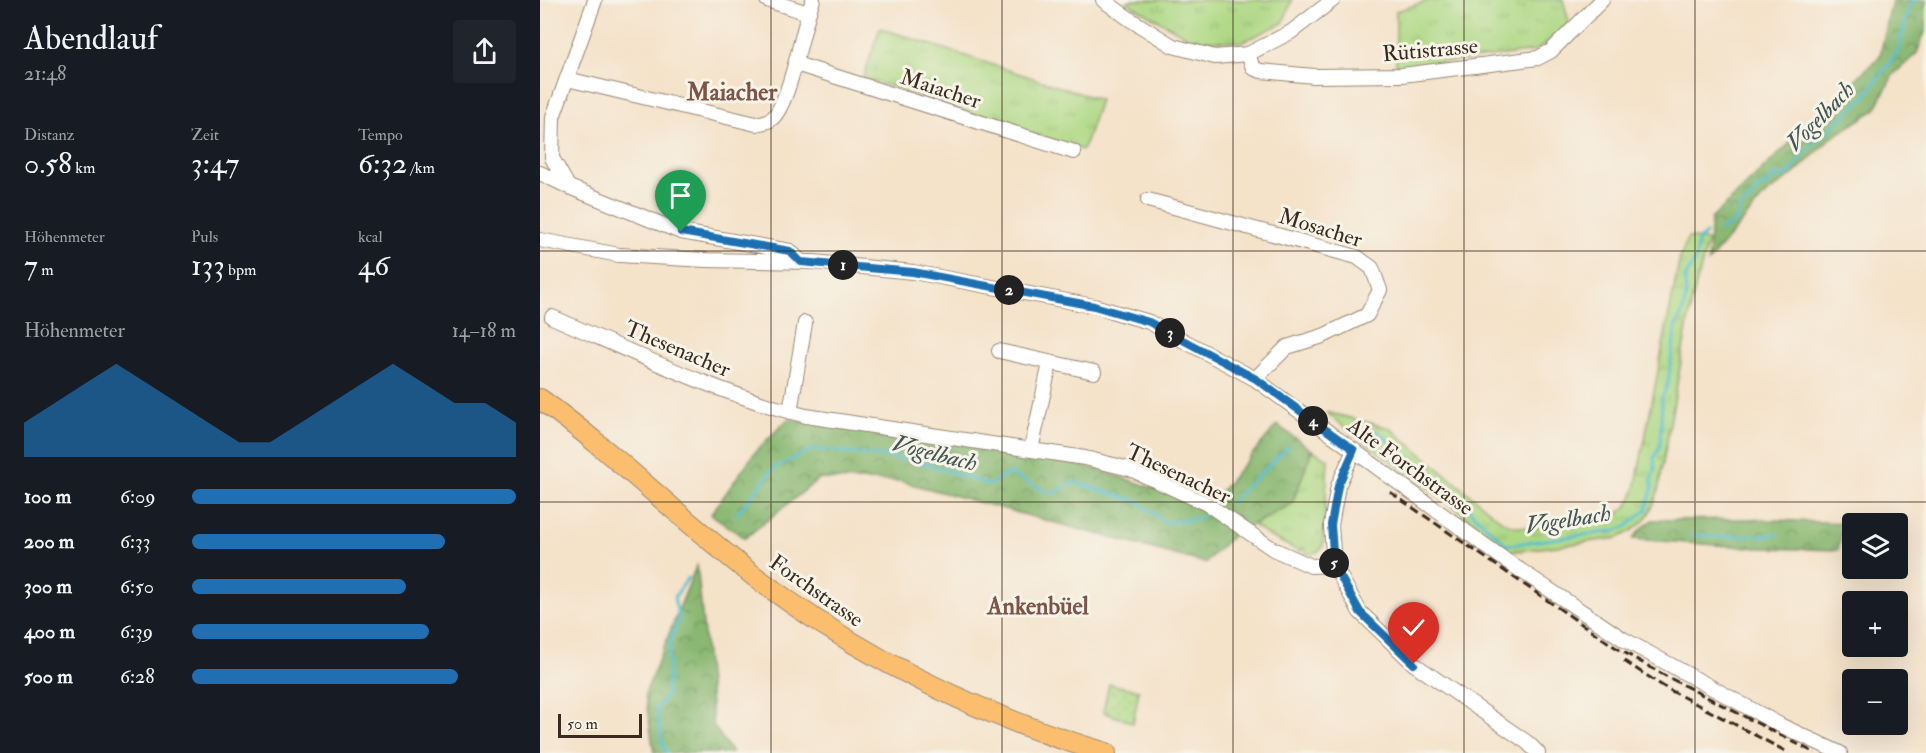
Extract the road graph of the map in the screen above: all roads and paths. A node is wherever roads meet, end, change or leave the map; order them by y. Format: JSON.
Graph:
{"nodes":[{"id":1,"x":595,"y":0,"type":"edge"},
{"id":2,"x":767,"y":0,"type":"edge"},
{"id":3,"x":1103,"y":0,"type":"edge"},
{"id":4,"x":1333,"y":0,"type":"edge"},
{"id":5,"x":1602,"y":0,"type":"edge"},
{"id":6,"x":810,"y":6,"type":"edge"},
{"id":7,"x":1248,"y":54,"type":"junction"},
{"id":8,"x":796,"y":64,"type":"junction"},
{"id":9,"x":567,"y":79,"type":"junction"},
{"id":10,"x":1074,"y":153,"type":"dead end"},
{"id":11,"x":540,"y":173,"type":"edge"},
{"id":12,"x":569,"y":187,"type":"junction"},
{"id":13,"x":1149,"y":200,"type":"dead end"},
{"id":14,"x":540,"y":240,"type":"edge"},
{"id":15,"x":801,"y":262,"type":"junction"},
{"id":16,"x":552,"y":317,"type":"dead end"},
{"id":17,"x":805,"y":323,"type":"dead end"},
{"id":18,"x":999,"y":351,"type":"dead end"},
{"id":19,"x":1050,"y":363,"type":"junction"},
{"id":20,"x":1094,"y":372,"type":"dead end"},
{"id":21,"x":1256,"y":379,"type":"junction"},
{"id":22,"x":540,"y":399,"type":"edge"},
{"id":23,"x":540,"y":408,"type":"edge"},
{"id":24,"x":790,"y":412,"type":"junction"},
{"id":25,"x":1031,"y":450,"type":"junction"},
{"id":26,"x":1354,"y":450,"type":"junction"},
{"id":27,"x":1334,"y":565,"type":"junction"},
{"id":28,"x":1079,"y":753,"type":"edge"},
{"id":29,"x":1106,"y":753,"type":"edge"},
{"id":30,"x":1538,"y":753,"type":"edge"},
{"id":31,"x":1840,"y":753,"type":"edge"}],
"edges":[{"from":1,"to":9,"type":"street"},
{"from":2,"to":6,"type":"street"},
{"from":3,"to":7,"type":"street"},
{"from":4,"to":7,"type":"street"},
{"from":5,"to":7,"type":"street","name":"Rütistrasse"},
{"from":6,"to":8,"type":"street"},
{"from":8,"to":9,"type":"street"},
{"from":8,"to":10,"type":"street","name":"Maiacher"},
{"from":9,"to":12,"type":"street"},
{"from":11,"to":12,"type":"street"},
{"from":12,"to":15,"type":"street"},
{"from":13,"to":21,"type":"street","name":"Mosacher"},
{"from":14,"to":15,"type":"street","name":"Alte Forchstrasse"},
{"from":15,"to":21,"type":"street","name":"Alte Forchstrasse"},
{"from":16,"to":24,"type":"street","name":"Thesenacher"},
{"from":17,"to":24,"type":"street"},
{"from":18,"to":19,"type":"street"},
{"from":19,"to":20,"type":"street"},
{"from":19,"to":25,"type":"street"},
{"from":21,"to":26,"type":"street","name":"Alte Forchstrasse"},
{"from":22,"to":29,"type":"highway","name":"Forchstrasse"},
{"from":23,"to":28,"type":"highway","name":"Forchstrasse"},
{"from":24,"to":25,"type":"street","name":"Thesenacher"},
{"from":25,"to":27,"type":"street","name":"Thesenacher"},
{"from":26,"to":27,"type":"street"},
{"from":26,"to":31,"type":"street","name":"Alte Forchstrasse"},
{"from":27,"to":30,"type":"street"}]}
